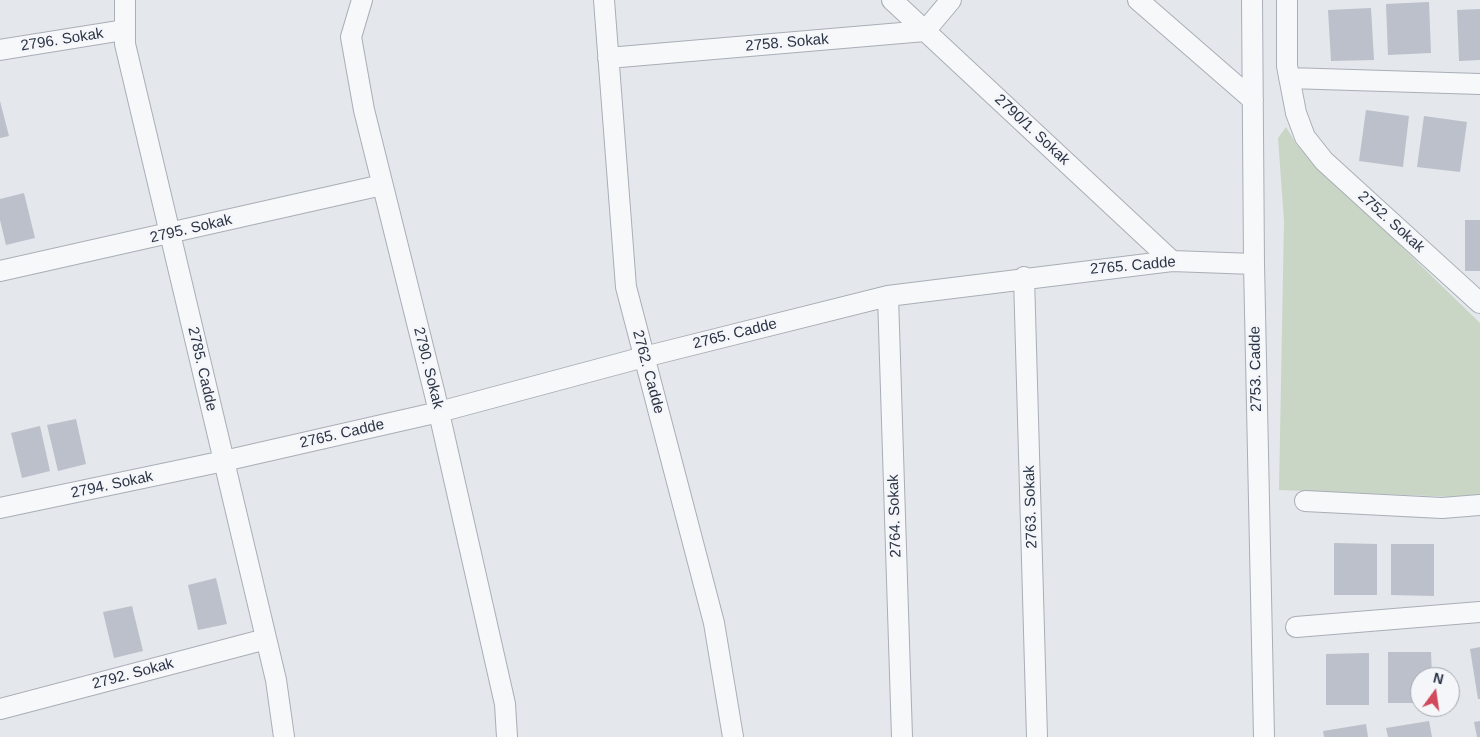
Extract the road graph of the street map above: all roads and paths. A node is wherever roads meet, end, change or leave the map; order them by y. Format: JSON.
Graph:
{"nodes":[{"id":1,"x":125,"y":0,"type":"edge"},
{"id":2,"x":362,"y":0,"type":"edge"},
{"id":3,"x":604,"y":0,"type":"edge"},
{"id":4,"x":892,"y":0,"type":"edge"},
{"id":5,"x":951,"y":0,"type":"edge"},
{"id":6,"x":1138,"y":0,"type":"edge"},
{"id":7,"x":1252,"y":0,"type":"edge"},
{"id":8,"x":1287,"y":0,"type":"edge"},
{"id":9,"x":124,"y":30,"type":"junction"},
{"id":10,"x":925,"y":31,"type":"junction"},
{"id":11,"x":0,"y":50,"type":"edge"},
{"id":12,"x":608,"y":58,"type":"junction"},
{"id":13,"x":1289,"y":78,"type":"junction"},
{"id":14,"x":1480,"y":84,"type":"edge"},
{"id":15,"x":1253,"y":100,"type":"junction"},
{"id":16,"x":382,"y":185,"type":"junction"},
{"id":17,"x":170,"y":234,"type":"junction"},
{"id":18,"x":1172,"y":261,"type":"junction"},
{"id":19,"x":1254,"y":264,"type":"junction"},
{"id":20,"x":0,"y":271,"type":"edge"},
{"id":21,"x":1024,"y":277,"type":"junction"},
{"id":22,"x":888,"y":296,"type":"junction"},
{"id":23,"x":1478,"y":298,"type":"edge"},
{"id":24,"x":644,"y":357,"type":"junction"},
{"id":25,"x":439,"y":412,"type":"junction"},
{"id":26,"x":224,"y":461,"type":"junction"},
{"id":27,"x":1304,"y":501,"type":"dead end"},
{"id":28,"x":1480,"y":505,"type":"edge"},
{"id":29,"x":0,"y":508,"type":"edge"},
{"id":30,"x":1480,"y":612,"type":"edge"},
{"id":31,"x":1296,"y":627,"type":"dead end"},
{"id":32,"x":266,"y":639,"type":"junction"},
{"id":33,"x":0,"y":709,"type":"edge"},
{"id":34,"x":284,"y":737,"type":"edge"},
{"id":35,"x":507,"y":737,"type":"edge"},
{"id":36,"x":733,"y":737,"type":"edge"},
{"id":37,"x":902,"y":737,"type":"edge"},
{"id":38,"x":1037,"y":737,"type":"edge"},
{"id":39,"x":1264,"y":737,"type":"edge"}],
"edges":[{"from":1,"to":9,"type":"street","name":"2785. Cadde"},
{"from":2,"to":16,"type":"street","name":"2790. Sokak"},
{"from":3,"to":12,"type":"street","name":"2762. Cadde"},
{"from":4,"to":10,"type":"street","name":"2790/1. Sokak"},
{"from":5,"to":10,"type":"street"},
{"from":6,"to":15,"type":"street"},
{"from":7,"to":15,"type":"street","name":"2753. Cadde"},
{"from":8,"to":13,"type":"street","name":"2752. Sokak"},
{"from":9,"to":11,"type":"street","name":"2796. Sokak"},
{"from":9,"to":17,"type":"street","name":"2785. Cadde"},
{"from":10,"to":12,"type":"street","name":"2758. Sokak"},
{"from":10,"to":18,"type":"street","name":"2790/1. Sokak"},
{"from":12,"to":24,"type":"street","name":"2762. Cadde"},
{"from":13,"to":14,"type":"street"},
{"from":13,"to":23,"type":"street","name":"2752. Sokak"},
{"from":15,"to":19,"type":"street","name":"2753. Cadde"},
{"from":16,"to":17,"type":"street","name":"2795. Sokak"},
{"from":16,"to":25,"type":"street","name":"2790. Sokak"},
{"from":17,"to":20,"type":"street","name":"2795. Sokak"},
{"from":17,"to":26,"type":"street","name":"2785. Cadde"},
{"from":18,"to":19,"type":"street","name":"2765. Cadde"},
{"from":18,"to":21,"type":"street","name":"2765. Cadde"},
{"from":19,"to":39,"type":"street","name":"2753. Cadde"},
{"from":21,"to":22,"type":"street","name":"2765. Cadde"},
{"from":21,"to":38,"type":"street","name":"2763. Sokak"},
{"from":22,"to":24,"type":"street","name":"2765. Cadde"},
{"from":22,"to":37,"type":"street","name":"2764. Sokak"},
{"from":24,"to":25,"type":"street","name":"2765. Cadde"},
{"from":24,"to":36,"type":"street","name":"2762. Cadde"},
{"from":25,"to":26,"type":"street","name":"2765. Cadde"},
{"from":25,"to":35,"type":"street","name":"2790. Sokak"},
{"from":26,"to":29,"type":"street","name":"2794. Sokak"},
{"from":26,"to":32,"type":"street","name":"2785. Cadde"},
{"from":27,"to":28,"type":"street"},
{"from":30,"to":31,"type":"street"},
{"from":32,"to":33,"type":"street","name":"2792. Sokak"},
{"from":32,"to":34,"type":"street","name":"2785. Cadde"}]}
